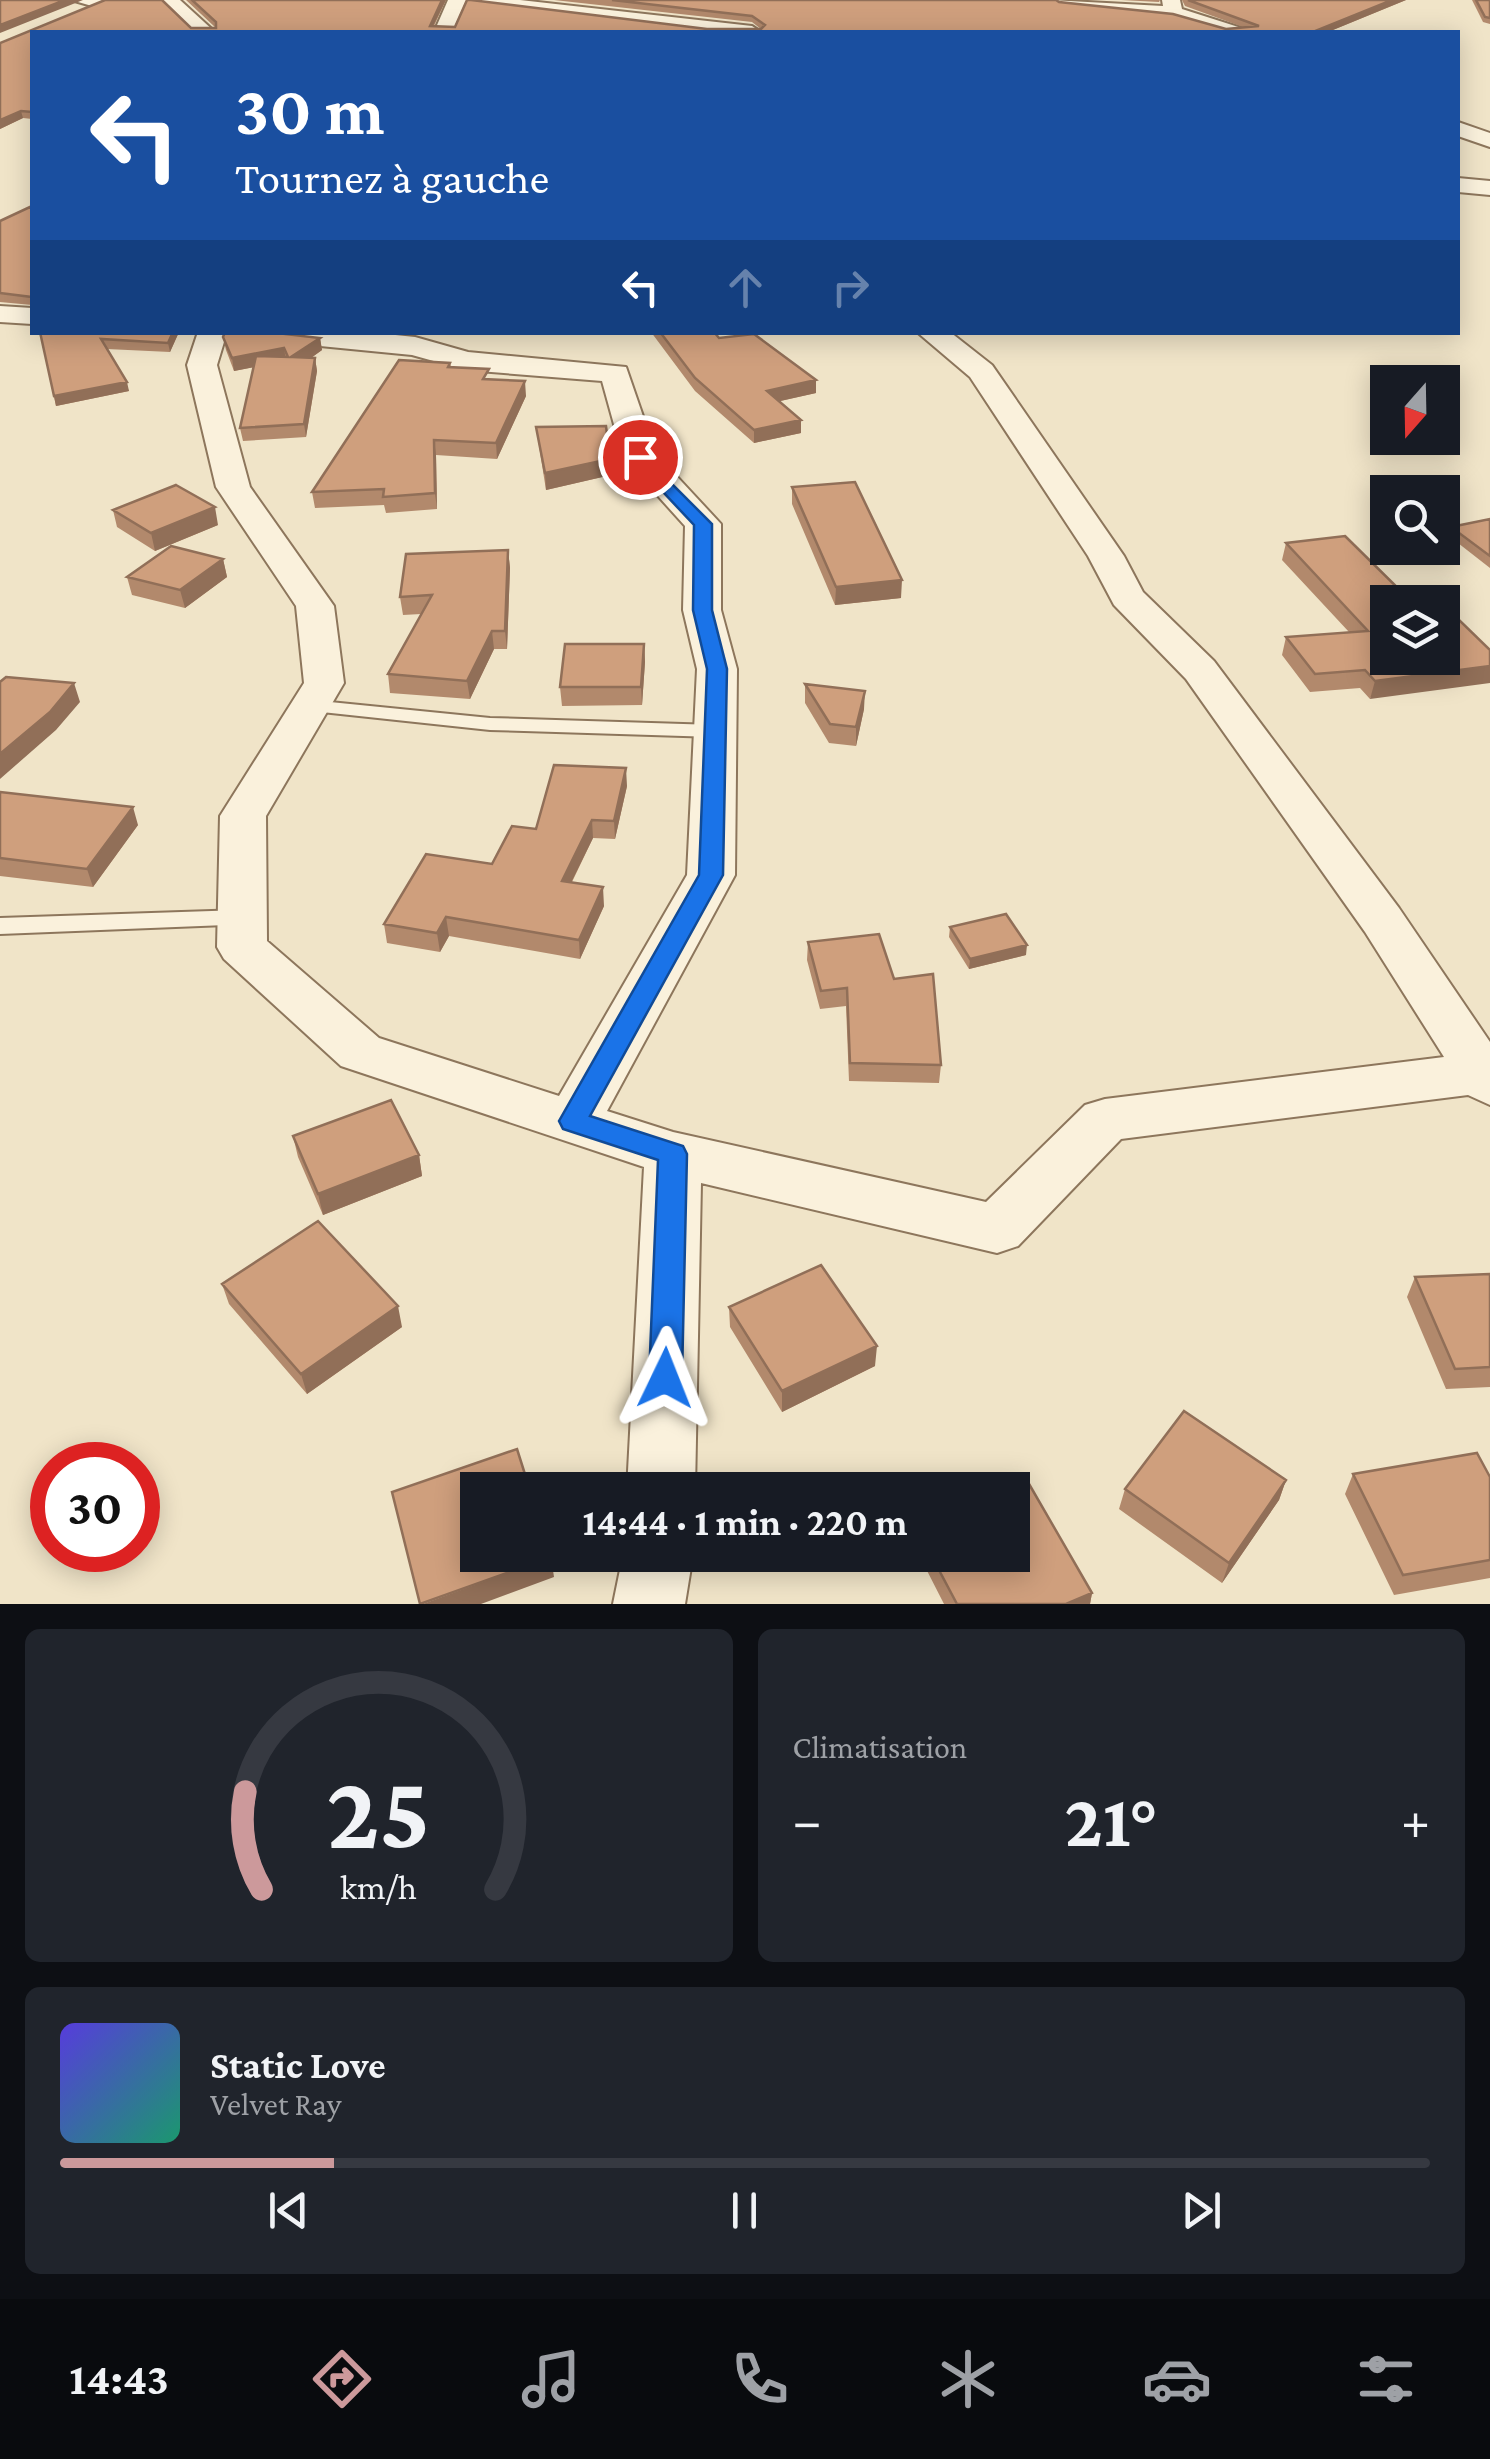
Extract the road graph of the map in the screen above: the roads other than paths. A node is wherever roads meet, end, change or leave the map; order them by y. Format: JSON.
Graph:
{"nodes":[{"id":1,"x":169,"y":0,"type":"edge"},
{"id":2,"x":457,"y":0,"type":"edge"},
{"id":3,"x":474,"y":0,"type":"edge"},
{"id":4,"x":1059,"y":0,"type":"edge"},
{"id":5,"x":95,"y":1,"type":"edge"},
{"id":6,"x":1172,"y":6,"type":"edge"},
{"id":7,"x":64,"y":19,"type":"edge"},
{"id":8,"x":204,"y":30,"type":"edge"},
{"id":9,"x":444,"y":30,"type":"edge"},
{"id":10,"x":735,"y":30,"type":"edge"},
{"id":11,"x":1239,"y":30,"type":"edge"},
{"id":12,"x":1460,"y":129,"type":"edge"},
{"id":13,"x":1490,"y":140,"type":"edge"},
{"id":14,"x":1460,"y":185,"type":"edge"},
{"id":15,"x":1490,"y":188,"type":"edge"},
{"id":16,"x":0,"y":314,"type":"edge"},
{"id":17,"x":30,"y":316,"type":"edge"},
{"id":18,"x":212,"y":335,"type":"edge"},
{"id":19,"x":300,"y":335,"type":"edge"},
{"id":20,"x":936,"y":335,"type":"edge"},
{"id":21,"x":310,"y":706,"type":"junction"},
{"id":22,"x":716,"y":731,"type":"junction"},
{"id":23,"x":242,"y":918,"type":"junction"},
{"id":24,"x":0,"y":926,"type":"edge"},
{"id":25,"x":1486,"y":1079,"type":"edge"},
{"id":26,"x":573,"y":1121,"type":"junction"},
{"id":27,"x":673,"y":1154,"type":"junction"},
{"id":28,"x":662,"y":1472,"type":"edge"},
{"id":29,"x":655,"y":1572,"type":"edge"},
{"id":30,"x":649,"y":1604,"type":"edge"}],
"edges":[{"from":1,"to":8,"type":"street"},
{"from":2,"to":9,"type":"street"},
{"from":3,"to":10,"type":"street"},
{"from":4,"to":6,"type":"street"},
{"from":5,"to":7,"type":"street"},
{"from":6,"to":11,"type":"street"},
{"from":12,"to":13,"type":"street"},
{"from":14,"to":15,"type":"street"},
{"from":16,"to":17,"type":"street"},
{"from":18,"to":21,"type":"street"},
{"from":19,"to":22,"type":"street"},
{"from":20,"to":25,"type":"street"},
{"from":21,"to":22,"type":"lane"},
{"from":21,"to":23,"type":"street"},
{"from":22,"to":26,"type":"street"},
{"from":23,"to":24,"type":"lane"},
{"from":23,"to":26,"type":"street"},
{"from":25,"to":27,"type":"street"},
{"from":26,"to":27,"type":"street"},
{"from":27,"to":28,"type":"street"},
{"from":29,"to":30,"type":"street"}]}
